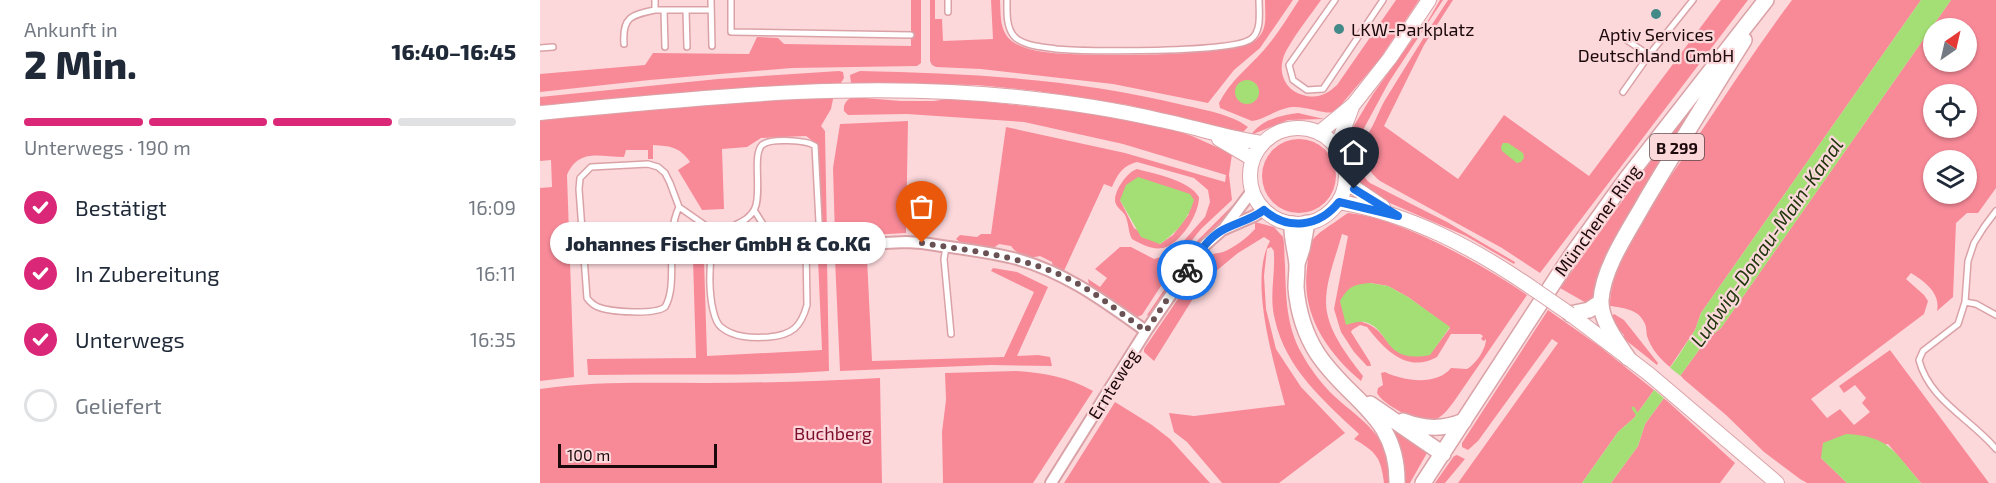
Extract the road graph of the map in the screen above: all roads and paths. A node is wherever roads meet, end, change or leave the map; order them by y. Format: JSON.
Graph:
{"nodes":[{"id":1,"x":655,"y":0,"type":"edge"},
{"id":2,"x":711,"y":0,"type":"edge"},
{"id":3,"x":730,"y":0,"type":"edge"},
{"id":4,"x":948,"y":0,"type":"edge"},
{"id":5,"x":1007,"y":0,"type":"edge"},
{"id":6,"x":1259,"y":0,"type":"edge"},
{"id":7,"x":1335,"y":0,"type":"edge"},
{"id":8,"x":1383,"y":0,"type":"edge"},
{"id":9,"x":1429,"y":0,"type":"edge"},
{"id":10,"x":1693,"y":0,"type":"edge"},
{"id":11,"x":1767,"y":0,"type":"edge"},
{"id":12,"x":655,"y":10,"type":"junction"},
{"id":13,"x":664,"y":10,"type":"junction"},
{"id":14,"x":686,"y":10,"type":"junction"},
{"id":15,"x":711,"y":10,"type":"junction"},
{"id":16,"x":948,"y":12,"type":"dead end"},
{"id":17,"x":911,"y":35,"type":"dead end"},
{"id":18,"x":1625,"y":39,"type":"dead end"},
{"id":19,"x":624,"y":44,"type":"dead end"},
{"id":20,"x":665,"y":46,"type":"dead end"},
{"id":21,"x":712,"y":46,"type":"dead end"},
{"id":22,"x":553,"y":47,"type":"dead end"},
{"id":23,"x":687,"y":47,"type":"dead end"},
{"id":24,"x":540,"y":48,"type":"edge"},
{"id":25,"x":1649,"y":55,"type":"junction"},
{"id":26,"x":1623,"y":92,"type":"dead end"},
{"id":27,"x":1353,"y":105,"type":"junction"},
{"id":28,"x":540,"y":113,"type":"edge"},
{"id":29,"x":1207,"y":132,"type":"junction"},
{"id":30,"x":1319,"y":133,"type":"junction"},
{"id":31,"x":1262,"y":143,"type":"junction"},
{"id":32,"x":1337,"y":147,"type":"junction"},
{"id":33,"x":1252,"y":159,"type":"junction"},
{"id":34,"x":1346,"y":182,"type":"junction"},
{"id":35,"x":1252,"y":191,"type":"junction"},
{"id":36,"x":1339,"y":202,"type":"junction"},
{"id":37,"x":679,"y":207,"type":"junction"},
{"id":38,"x":754,"y":210,"type":"junction"},
{"id":39,"x":1264,"y":210,"type":"junction"},
{"id":40,"x":1996,"y":211,"type":"edge"},
{"id":41,"x":1398,"y":216,"type":"junction"},
{"id":42,"x":1292,"y":224,"type":"junction"},
{"id":43,"x":1307,"y":224,"type":"junction"},
{"id":44,"x":1222,"y":230,"type":"junction"},
{"id":45,"x":719,"y":235,"type":"junction"},
{"id":46,"x":946,"y":247,"type":"junction"},
{"id":47,"x":806,"y":248,"type":"junction"},
{"id":48,"x":1297,"y":264,"type":"junction"},
{"id":49,"x":1601,"y":302,"type":"junction"},
{"id":50,"x":1965,"y":302,"type":"junction"},
{"id":51,"x":1570,"y":314,"type":"junction"},
{"id":52,"x":1996,"y":315,"type":"edge"},
{"id":53,"x":1146,"y":331,"type":"junction"},
{"id":54,"x":951,"y":334,"type":"dead end"},
{"id":55,"x":1628,"y":358,"type":"junction"},
{"id":56,"x":1344,"y":384,"type":"junction"},
{"id":57,"x":1380,"y":411,"type":"junction"},
{"id":58,"x":1464,"y":421,"type":"junction"},
{"id":59,"x":1996,"y":449,"type":"edge"},
{"id":60,"x":1443,"y":454,"type":"junction"},
{"id":61,"x":1051,"y":483,"type":"edge"},
{"id":62,"x":1397,"y":483,"type":"edge"},
{"id":63,"x":1423,"y":483,"type":"edge"},
{"id":64,"x":1777,"y":483,"type":"edge"}],
"edges":[{"from":1,"to":12,"type":"lane"},
{"from":2,"to":15,"type":"lane"},
{"from":3,"to":17,"type":"lane"},
{"from":4,"to":16,"type":"lane"},
{"from":5,"to":6,"type":"lane"},
{"from":7,"to":8,"type":"lane"},
{"from":9,"to":27,"type":"main road"},
{"from":10,"to":25,"type":"lane"},
{"from":11,"to":49,"type":"main road","number":"B 299"},
{"from":11,"to":58,"type":"main road","name":"Münchener Ring","number":"B 299"},
{"from":12,"to":13,"type":"lane"},
{"from":12,"to":19,"type":"lane"},
{"from":13,"to":14,"type":"lane"},
{"from":13,"to":20,"type":"lane"},
{"from":14,"to":15,"type":"lane"},
{"from":14,"to":23,"type":"lane"},
{"from":15,"to":21,"type":"lane"},
{"from":18,"to":25,"type":"lane"},
{"from":22,"to":24,"type":"lane"},
{"from":25,"to":26,"type":"lane"},
{"from":27,"to":30,"type":"main road"},
{"from":27,"to":32,"type":"main road"},
{"from":28,"to":29,"type":"main road"},
{"from":29,"to":31,"type":"main road"},
{"from":29,"to":33,"type":"main road"},
{"from":30,"to":31,"type":"main road"},
{"from":30,"to":32,"type":"main road"},
{"from":31,"to":33,"type":"main road"},
{"from":32,"to":34,"type":"main road"},
{"from":33,"to":35,"type":"main road"},
{"from":34,"to":36,"type":"main road"},
{"from":34,"to":41,"type":"main road"},
{"from":35,"to":39,"type":"main road"},
{"from":35,"to":44,"type":"street","name":"Ernteweg"},
{"from":36,"to":41,"type":"main road"},
{"from":36,"to":43,"type":"main road"},
{"from":37,"to":37,"type":"lane"},
{"from":37,"to":45,"type":"lane"},
{"from":38,"to":38,"type":"lane"},
{"from":38,"to":45,"type":"lane"},
{"from":39,"to":42,"type":"main road"},
{"from":39,"to":44,"type":"street","name":"Ernteweg"},
{"from":40,"to":50,"type":"lane"},
{"from":41,"to":51,"type":"main road","bridge":true},
{"from":42,"to":43,"type":"main road"},
{"from":42,"to":48,"type":"main road"},
{"from":43,"to":48,"type":"main road"},
{"from":44,"to":53,"type":"street","name":"Ernteweg"},
{"from":45,"to":47,"type":"street"},
{"from":45,"to":47,"type":"lane"},
{"from":46,"to":47,"type":"street"},
{"from":46,"to":53,"type":"street"},
{"from":46,"to":54,"type":"lane"},
{"from":48,"to":56,"type":"main road"},
{"from":49,"to":51,"type":"main road"},
{"from":49,"to":55,"type":"main road"},
{"from":50,"to":52,"type":"lane"},
{"from":50,"to":59,"type":"lane"},
{"from":51,"to":55,"type":"main road"},
{"from":53,"to":61,"type":"street","name":"Ernteweg"},
{"from":55,"to":64,"type":"main road"},
{"from":56,"to":57,"type":"main road"},
{"from":56,"to":62,"type":"main road"},
{"from":57,"to":58,"type":"main road"},
{"from":57,"to":60,"type":"main road"},
{"from":58,"to":60,"type":"main road","number":"B 299"},
{"from":60,"to":63,"type":"main road","number":"B 299"}]}
